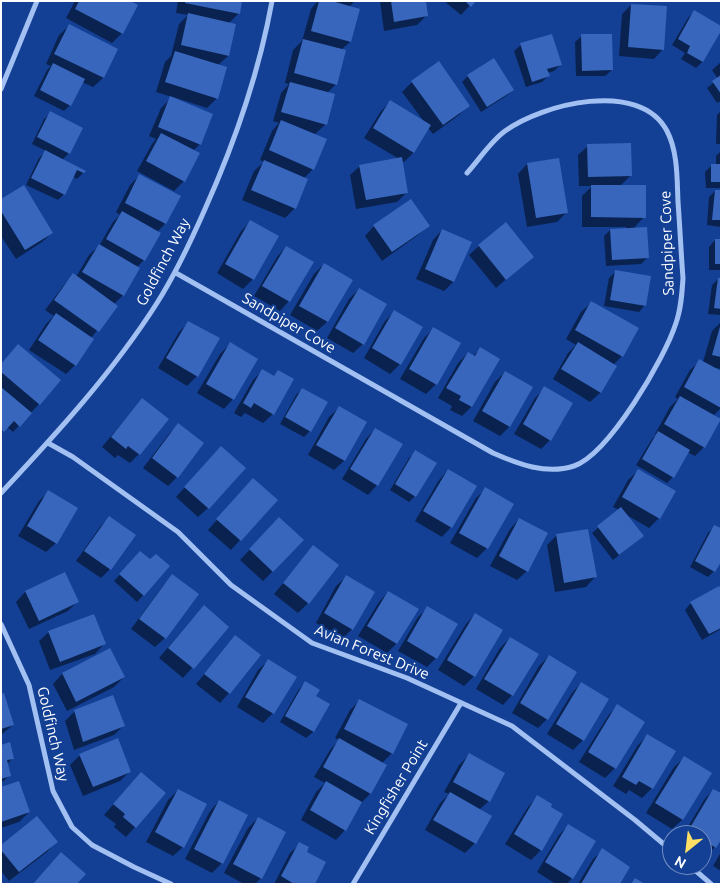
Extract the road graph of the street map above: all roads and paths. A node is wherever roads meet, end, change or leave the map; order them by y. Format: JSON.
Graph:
{"nodes":[{"id":1,"x":37,"y":1,"type":"edge"},
{"id":2,"x":272,"y":1,"type":"edge"},
{"id":3,"x":1,"y":89,"type":"edge"},
{"id":4,"x":467,"y":173,"type":"dead end"},
{"id":5,"x":176,"y":273,"type":"junction"},
{"id":6,"x":48,"y":443,"type":"junction"},
{"id":7,"x":1,"y":492,"type":"edge"},
{"id":8,"x":1,"y":624,"type":"edge"},
{"id":9,"x":461,"y":703,"type":"junction"},
{"id":10,"x":662,"y":843,"type":"edge"},
{"id":11,"x":701,"y":875,"type":"edge"},
{"id":12,"x":171,"y":884,"type":"edge"},
{"id":13,"x":353,"y":884,"type":"edge"},
{"id":14,"x":711,"y":884,"type":"edge"}],
"edges":[{"from":1,"to":3,"type":"street"},
{"from":2,"to":5,"type":"street","name":"Goldfinch Way"},
{"from":4,"to":5,"type":"street","name":"Sandpiper Cove"},
{"from":5,"to":6,"type":"street","name":"Goldfinch Way"},
{"from":6,"to":7,"type":"street","name":"Goldfinch Way"},
{"from":6,"to":9,"type":"street","name":"Avian Forest Drive"},
{"from":8,"to":12,"type":"street","name":"Goldfinch Way"},
{"from":9,"to":10,"type":"street","name":"Avian Forest Drive"},
{"from":9,"to":13,"type":"street","name":"Kingfisher Point"},
{"from":11,"to":14,"type":"street"}]}
